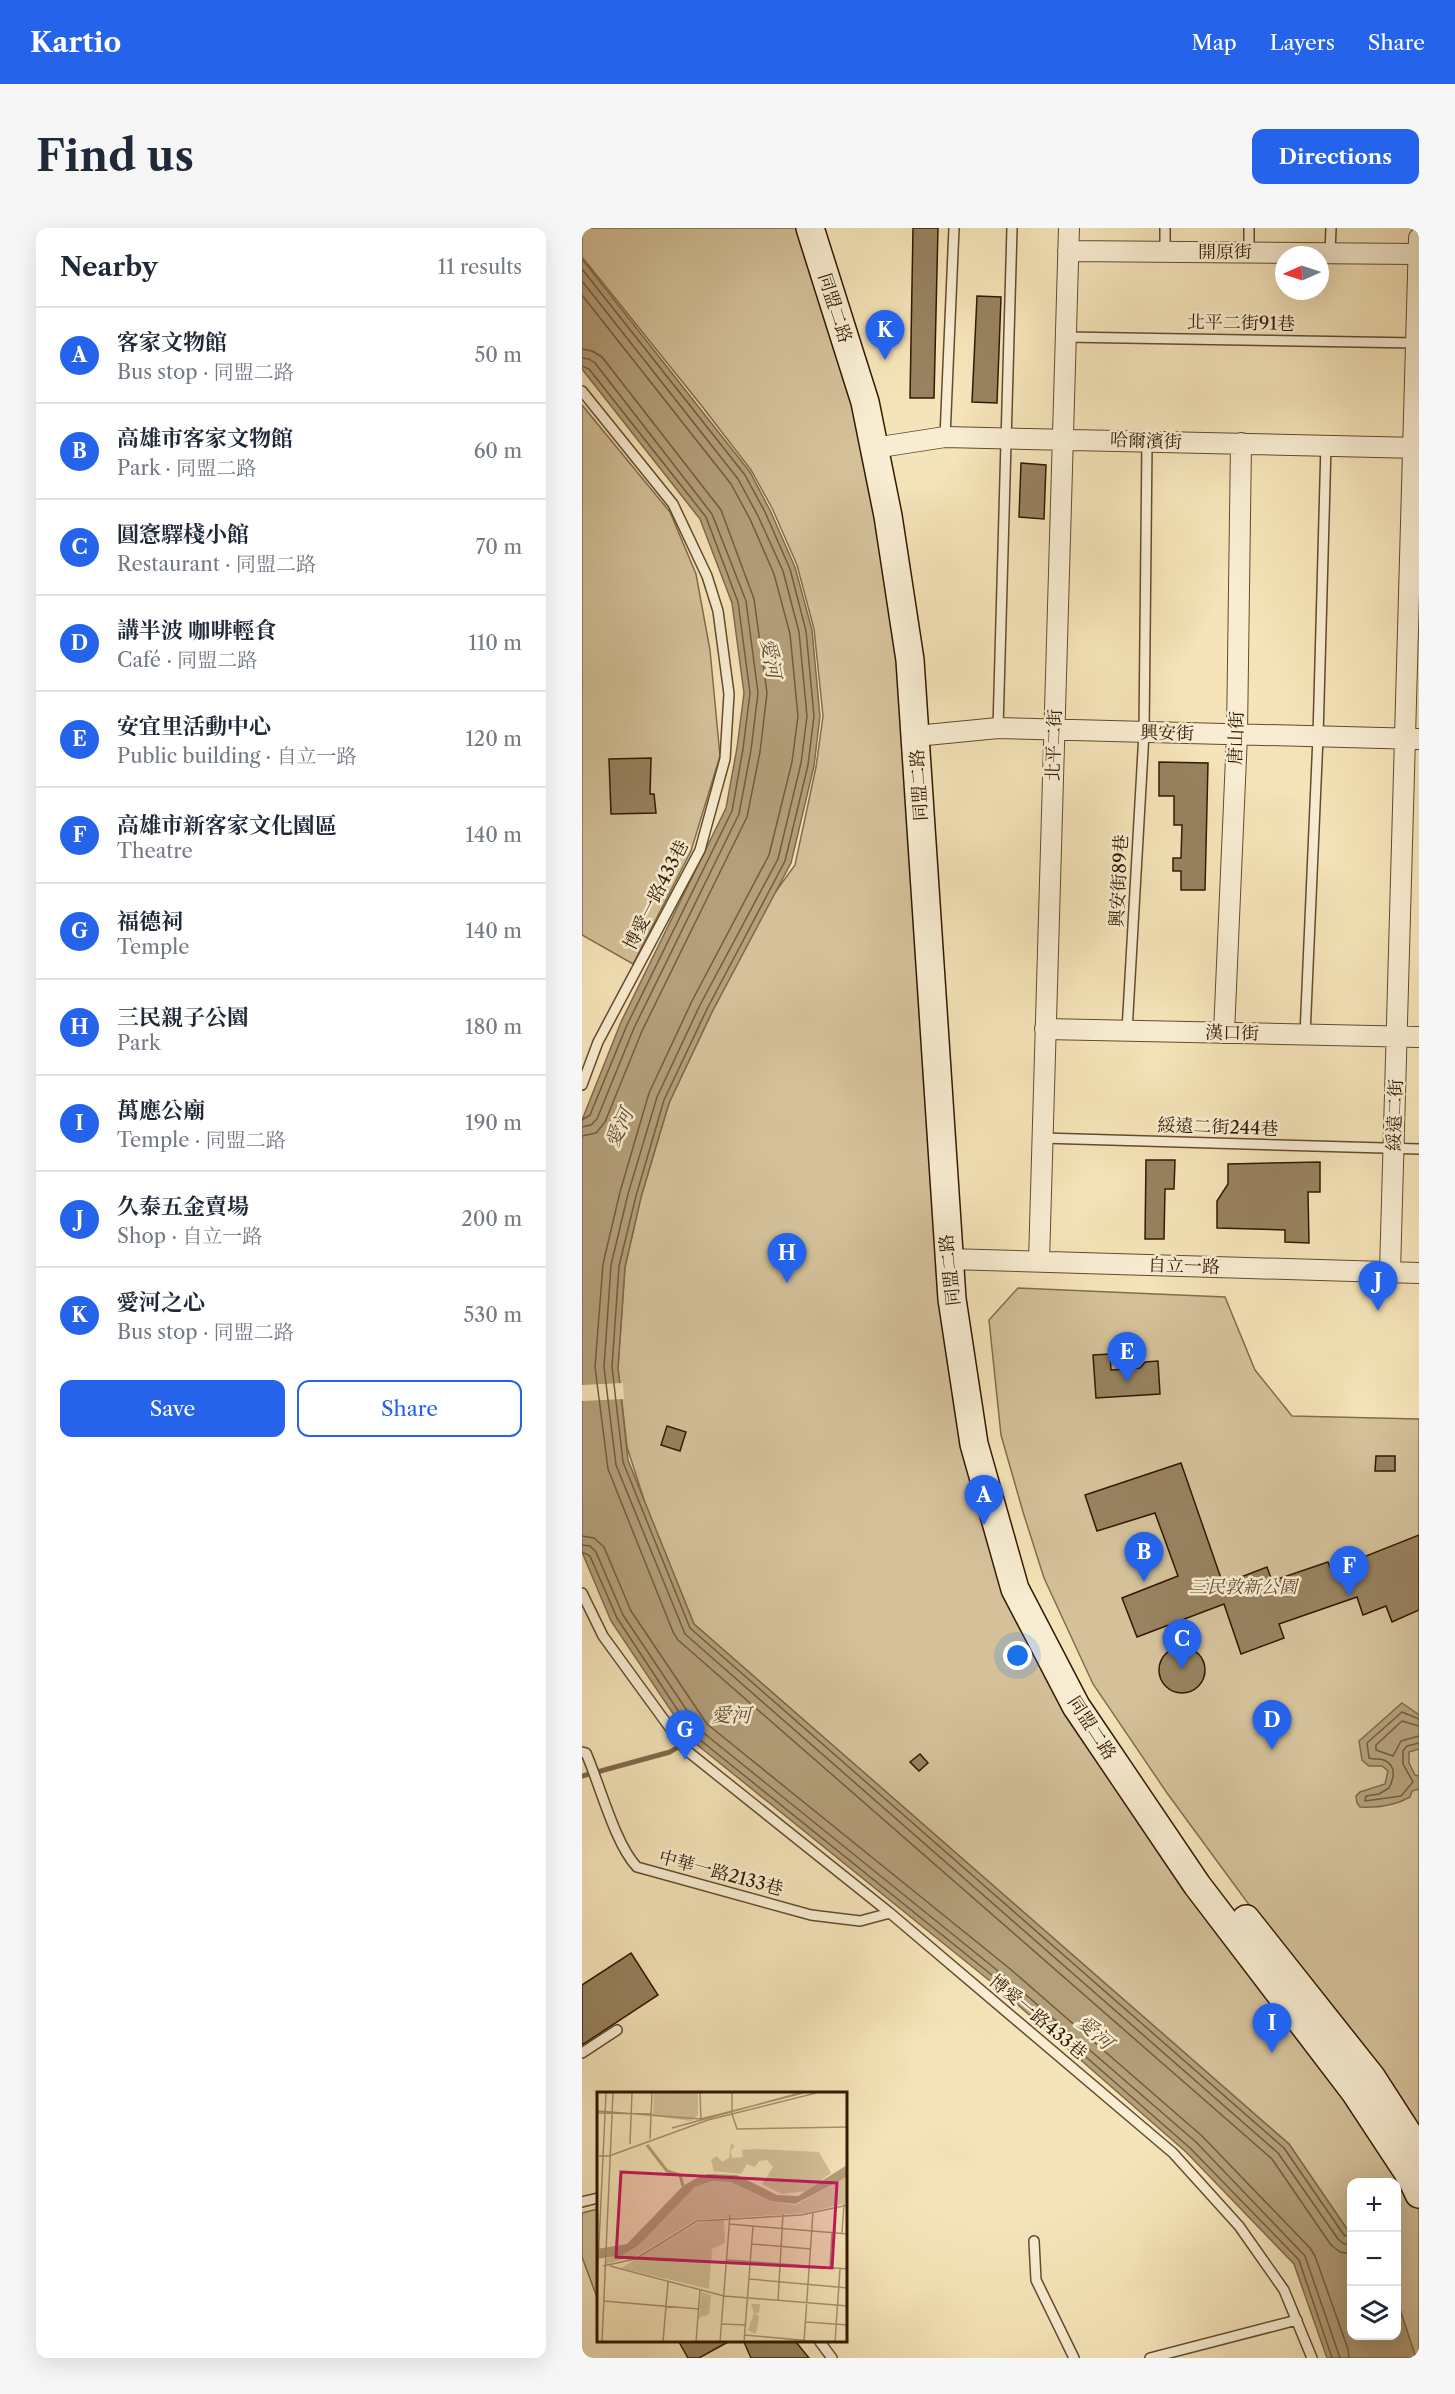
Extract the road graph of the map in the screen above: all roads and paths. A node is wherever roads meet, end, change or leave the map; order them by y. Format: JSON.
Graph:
{"nodes":[{"id":1,"x":810,"y":228,"type":"edge"},
{"id":2,"x":826,"y":228,"type":"edge"},
{"id":3,"x":954,"y":228,"type":"edge"},
{"id":4,"x":1012,"y":228,"type":"edge"},
{"id":5,"x":1069,"y":228,"type":"edge"},
{"id":6,"x":1166,"y":228,"type":"edge"},
{"id":7,"x":1249,"y":228,"type":"edge"},
{"id":8,"x":1331,"y":228,"type":"edge"},
{"id":9,"x":1419,"y":238,"type":"edge"},
{"id":10,"x":1068,"y":251,"type":"junction"},
{"id":11,"x":1165,"y":252,"type":"junction"},
{"id":12,"x":1249,"y":252,"type":"junction"},
{"id":13,"x":1330,"y":253,"type":"junction"},
{"id":14,"x":1418,"y":254,"type":"edge"},
{"id":15,"x":1066,"y":337,"type":"junction"},
{"id":16,"x":1416,"y":343,"type":"junction"},
{"id":17,"x":582,"y":391,"type":"edge"},
{"id":18,"x":945,"y":437,"type":"junction"},
{"id":19,"x":1006,"y":438,"type":"junction"},
{"id":20,"x":1063,"y":439,"type":"junction"},
{"id":21,"x":1147,"y":442,"type":"junction"},
{"id":22,"x":1241,"y":443,"type":"junction"},
{"id":23,"x":1326,"y":445,"type":"junction"},
{"id":24,"x":882,"y":446,"type":"junction"},
{"id":25,"x":1416,"y":448,"type":"edge"},
{"id":26,"x":999,"y":728,"type":"junction"},
{"id":27,"x":1054,"y":730,"type":"junction"},
{"id":28,"x":1144,"y":733,"type":"junction"},
{"id":29,"x":924,"y":735,"type":"junction"},
{"id":30,"x":1236,"y":735,"type":"junction"},
{"id":31,"x":1318,"y":737,"type":"junction"},
{"id":32,"x":1412,"y":739,"type":"edge"},
{"id":33,"x":1045,"y":1029,"type":"junction"},
{"id":34,"x":1127,"y":1031,"type":"junction"},
{"id":35,"x":1224,"y":1033,"type":"junction"},
{"id":36,"x":1305,"y":1035,"type":"junction"},
{"id":37,"x":1397,"y":1037,"type":"junction"},
{"id":38,"x":1419,"y":1037,"type":"edge"},
{"id":39,"x":582,"y":1085,"type":"edge"},
{"id":40,"x":1042,"y":1138,"type":"junction"},
{"id":41,"x":1394,"y":1148,"type":"junction"},
{"id":42,"x":1419,"y":1149,"type":"edge"},
{"id":43,"x":957,"y":1260,"type":"junction"},
{"id":44,"x":1039,"y":1261,"type":"junction"},
{"id":45,"x":1390,"y":1272,"type":"junction"},
{"id":46,"x":1419,"y":1273,"type":"edge"},
{"id":47,"x":582,"y":1593,"type":"edge"},
{"id":48,"x":582,"y":1752,"type":"edge"},
{"id":49,"x":890,"y":1913,"type":"junction"},
{"id":50,"x":617,"y":2030,"type":"dead end"},
{"id":51,"x":582,"y":2053,"type":"edge"},
{"id":52,"x":1419,"y":2151,"type":"edge"},
{"id":53,"x":1419,"y":2194,"type":"edge"},
{"id":54,"x":597,"y":2198,"type":"edge"},
{"id":55,"x":582,"y":2202,"type":"edge"},
{"id":56,"x":1034,"y":2241,"type":"dead end"},
{"id":57,"x":1297,"y":2320,"type":"junction"},
{"id":58,"x":821,"y":2343,"type":"edge"},
{"id":59,"x":832,"y":2358,"type":"edge"},
{"id":60,"x":1074,"y":2358,"type":"edge"},
{"id":61,"x":1150,"y":2358,"type":"edge"},
{"id":62,"x":1312,"y":2358,"type":"edge"}],
"edges":[{"from":1,"to":24,"type":"street","name":"同盟二路"},
{"from":2,"to":24,"type":"street","name":"同盟二路"},
{"from":3,"to":18,"type":"lane"},
{"from":4,"to":19,"type":"lane"},
{"from":5,"to":10,"type":"street","name":"北平二街"},
{"from":6,"to":11,"type":"lane"},
{"from":7,"to":12,"type":"lane"},
{"from":8,"to":13,"type":"lane"},
{"from":9,"to":14,"type":"street","name":"綏遠二街"},
{"from":10,"to":11,"type":"street","name":"開原街"},
{"from":10,"to":15,"type":"street","name":"北平二街"},
{"from":11,"to":12,"type":"street","name":"開原街"},
{"from":12,"to":13,"type":"street","name":"開原街"},
{"from":13,"to":14,"type":"street","name":"開原街"},
{"from":14,"to":16,"type":"street","name":"綏遠二街"},
{"from":15,"to":16,"type":"lane","name":"北平二街91巷"},
{"from":15,"to":20,"type":"street","name":"北平二街"},
{"from":16,"to":25,"type":"street","name":"綏遠二街"},
{"from":17,"to":39,"type":"lane","name":"博愛一路433巷"},
{"from":18,"to":19,"type":"street","name":"哈爾濱街"},
{"from":18,"to":24,"type":"street","name":"哈爾濱街"},
{"from":19,"to":20,"type":"street","name":"哈爾濱街"},
{"from":19,"to":26,"type":"lane"},
{"from":20,"to":21,"type":"street","name":"哈爾濱街"},
{"from":20,"to":27,"type":"street","name":"北平二街"},
{"from":21,"to":22,"type":"street","name":"哈爾濱街"},
{"from":21,"to":28,"type":"lane","name":"興安街89巷"},
{"from":22,"to":23,"type":"street","name":"哈爾濱街"},
{"from":22,"to":30,"type":"street","name":"唐山街"},
{"from":23,"to":25,"type":"street","name":"哈爾濱街"},
{"from":23,"to":31,"type":"lane"},
{"from":24,"to":29,"type":"street","name":"同盟二路"},
{"from":25,"to":32,"type":"street","name":"綏遠二街"},
{"from":26,"to":27,"type":"street","name":"興安街"},
{"from":26,"to":29,"type":"street","name":"興安街"},
{"from":27,"to":28,"type":"street","name":"興安街"},
{"from":27,"to":33,"type":"street","name":"北平二街"},
{"from":28,"to":30,"type":"street","name":"興安街"},
{"from":28,"to":34,"type":"lane","name":"興安街89巷"},
{"from":29,"to":43,"type":"street","name":"同盟二路"},
{"from":30,"to":31,"type":"street","name":"興安街"},
{"from":30,"to":35,"type":"street","name":"唐山街"},
{"from":31,"to":32,"type":"street","name":"興安街"},
{"from":31,"to":36,"type":"lane"},
{"from":32,"to":37,"type":"street","name":"綏遠二街"},
{"from":33,"to":34,"type":"street","name":"漢口街"},
{"from":33,"to":40,"type":"street","name":"北平二街"},
{"from":34,"to":35,"type":"street","name":"漢口街"},
{"from":35,"to":36,"type":"street","name":"漢口街"},
{"from":36,"to":37,"type":"street","name":"漢口街"},
{"from":37,"to":38,"type":"street","name":"漢口街"},
{"from":37,"to":41,"type":"street","name":"綏遠二街"},
{"from":40,"to":41,"type":"lane","name":"綏遠二街244巷"},
{"from":40,"to":44,"type":"street","name":"北平二街"},
{"from":41,"to":42,"type":"lane","name":"綏遠二街244巷"},
{"from":41,"to":45,"type":"street","name":"綏遠二街"},
{"from":43,"to":44,"type":"street","name":"自立一路"},
{"from":43,"to":52,"type":"street","name":"同盟二路"},
{"from":43,"to":53,"type":"street","name":"同盟二路"},
{"from":44,"to":45,"type":"street","name":"自立一路"},
{"from":45,"to":46,"type":"street","name":"自立一路"},
{"from":47,"to":49,"type":"lane","name":"博愛一路433巷"},
{"from":48,"to":49,"type":"lane","name":"中華一路2133巷"},
{"from":49,"to":57,"type":"lane","name":"博愛一路433巷"},
{"from":50,"to":51,"type":"lane"},
{"from":54,"to":55,"type":"lane"},
{"from":56,"to":60,"type":"lane"},
{"from":57,"to":61,"type":"lane"},
{"from":57,"to":62,"type":"lane","name":"博愛一路433巷"},
{"from":58,"to":59,"type":"lane"}]}
